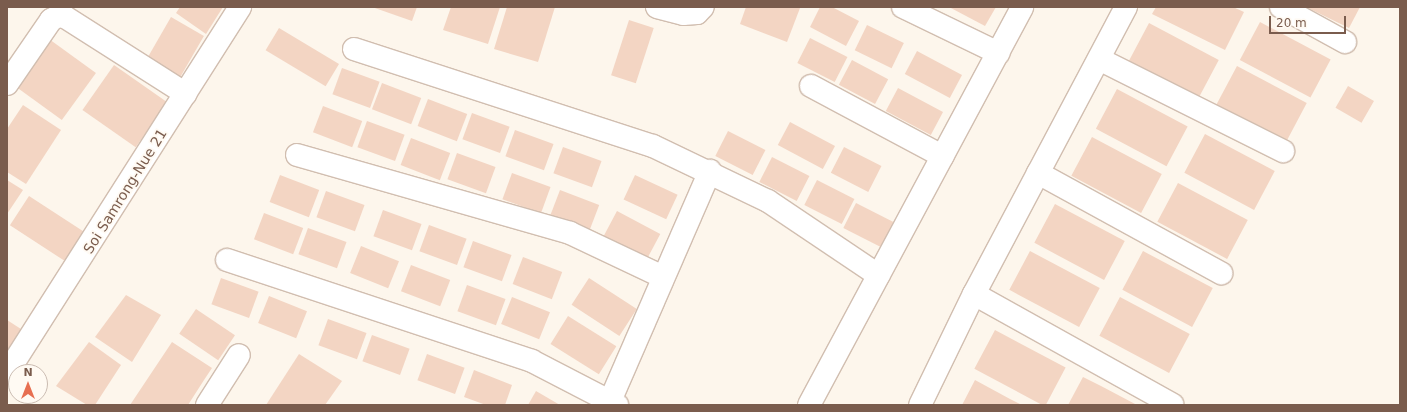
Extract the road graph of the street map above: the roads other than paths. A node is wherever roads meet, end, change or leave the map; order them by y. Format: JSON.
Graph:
{"nodes":[{"id":1,"x":240,"y":7,"type":"edge"},
{"id":2,"x":657,"y":7,"type":"edge"},
{"id":3,"x":703,"y":7,"type":"edge"},
{"id":4,"x":903,"y":7,"type":"edge"},
{"id":5,"x":1022,"y":7,"type":"edge"},
{"id":6,"x":1126,"y":7,"type":"edge"},
{"id":7,"x":1281,"y":7,"type":"edge"},
{"id":8,"x":1345,"y":42,"type":"dead end"},
{"id":9,"x":354,"y":49,"type":"dead end"},
{"id":10,"x":998,"y":53,"type":"junction"},
{"id":11,"x":1099,"y":59,"type":"junction"},
{"id":12,"x":7,"y":84,"type":"edge"},
{"id":13,"x":811,"y":86,"type":"dead end"},
{"id":14,"x":186,"y":94,"type":"junction"},
{"id":15,"x":1283,"y":151,"type":"dead end"},
{"id":16,"x":297,"y":155,"type":"dead end"},
{"id":17,"x":942,"y":156,"type":"junction"},
{"id":18,"x":710,"y":171,"type":"junction"},
{"id":19,"x":1038,"y":173,"type":"junction"},
{"id":20,"x":227,"y":260,"type":"dead end"},
{"id":21,"x":1221,"y":273,"type":"dead end"},
{"id":22,"x":878,"y":275,"type":"junction"},
{"id":23,"x":663,"y":277,"type":"junction"},
{"id":24,"x":974,"y":294,"type":"junction"},
{"id":25,"x":239,"y":354,"type":"dead end"},
{"id":26,"x":7,"y":373,"type":"edge"},
{"id":27,"x":613,"y":403,"type":"edge"},
{"id":28,"x":1172,"y":404,"type":"dead end"},
{"id":29,"x":207,"y":405,"type":"edge"},
{"id":30,"x":809,"y":405,"type":"edge"},
{"id":31,"x":920,"y":405,"type":"edge"}],
"edges":[{"from":1,"to":14,"type":"street","name":"Soi Samrong-Nue 21"},
{"from":2,"to":3,"type":"street"},
{"from":4,"to":10,"type":"street"},
{"from":5,"to":10,"type":"street"},
{"from":6,"to":11,"type":"street"},
{"from":7,"to":8,"type":"street"},
{"from":9,"to":18,"type":"street"},
{"from":10,"to":17,"type":"street"},
{"from":11,"to":15,"type":"street"},
{"from":11,"to":19,"type":"street"},
{"from":12,"to":14,"type":"street"},
{"from":13,"to":17,"type":"street"},
{"from":14,"to":26,"type":"street","name":"Soi Samrong-Nue 21"},
{"from":16,"to":23,"type":"street"},
{"from":17,"to":22,"type":"street"},
{"from":18,"to":22,"type":"street"},
{"from":18,"to":23,"type":"street"},
{"from":19,"to":21,"type":"street"},
{"from":19,"to":24,"type":"street"},
{"from":20,"to":27,"type":"street"},
{"from":22,"to":30,"type":"street"},
{"from":23,"to":27,"type":"street"},
{"from":24,"to":28,"type":"street"},
{"from":24,"to":31,"type":"street"},
{"from":25,"to":29,"type":"street"}]}
